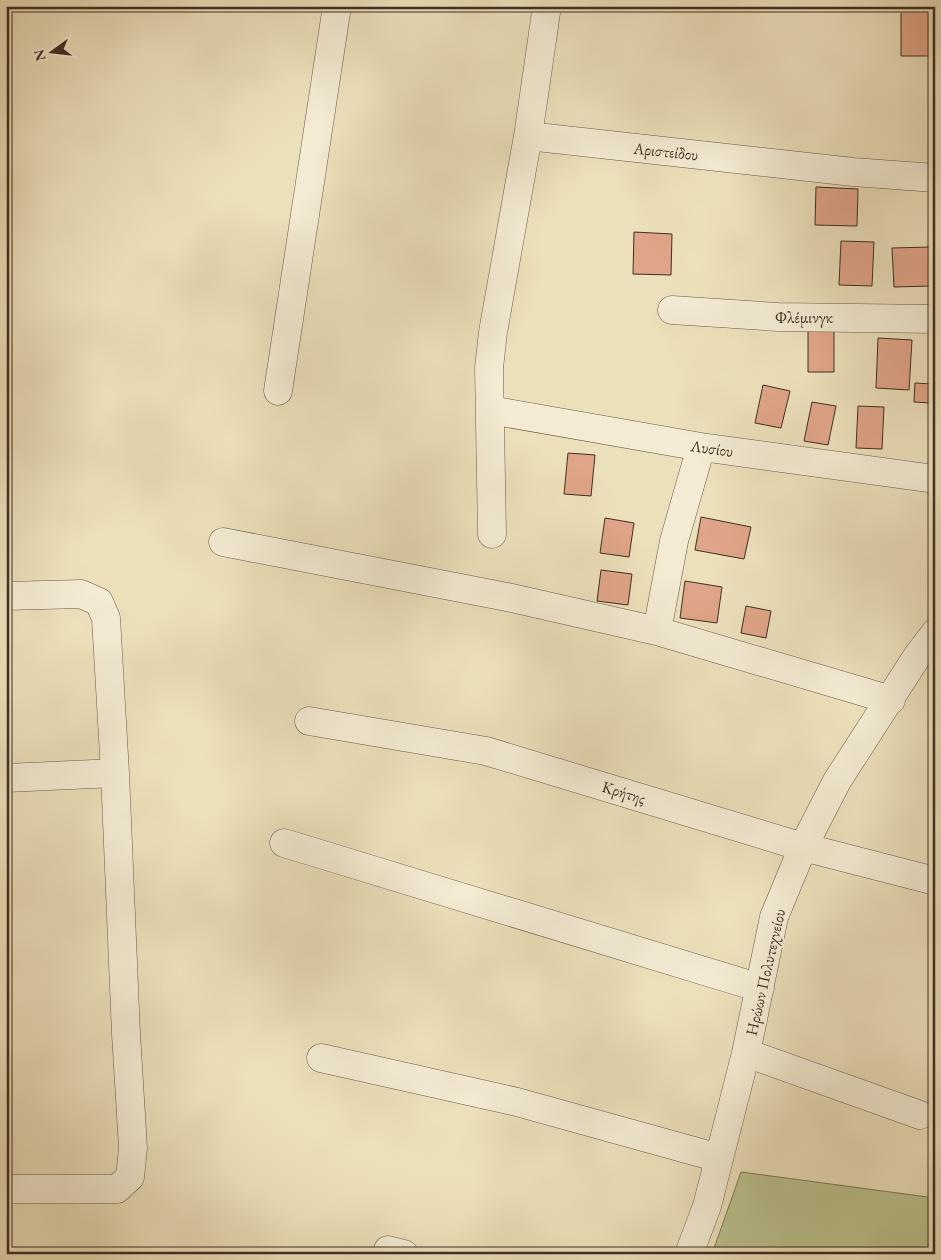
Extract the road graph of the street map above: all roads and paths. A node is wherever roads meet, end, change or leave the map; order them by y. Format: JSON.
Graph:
{"nodes":[{"id":1,"x":338,"y":6,"type":"edge"},
{"id":2,"x":547,"y":6,"type":"edge"},
{"id":3,"x":528,"y":136,"type":"junction"},
{"id":4,"x":935,"y":178,"type":"edge"},
{"id":5,"x":672,"y":310,"type":"dead end"},
{"id":6,"x":935,"y":319,"type":"edge"},
{"id":7,"x":278,"y":391,"type":"dead end"},
{"id":8,"x":490,"y":410,"type":"junction"},
{"id":9,"x":701,"y":447,"type":"junction"},
{"id":10,"x":935,"y":479,"type":"edge"},
{"id":11,"x":492,"y":534,"type":"dead end"},
{"id":12,"x":223,"y":542,"type":"dead end"},
{"id":13,"x":6,"y":596,"type":"edge"},
{"id":14,"x":657,"y":631,"type":"junction"},
{"id":15,"x":935,"y":633,"type":"edge"},
{"id":16,"x":891,"y":700,"type":"junction"},
{"id":17,"x":309,"y":721,"type":"dead end"},
{"id":18,"x":116,"y":773,"type":"junction"},
{"id":19,"x":6,"y":778,"type":"edge"},
{"id":20,"x":284,"y":843,"type":"dead end"},
{"id":21,"x":804,"y":847,"type":"junction"},
{"id":22,"x":935,"y":881,"type":"edge"},
{"id":23,"x":760,"y":988,"type":"junction"},
{"id":24,"x":746,"y":1053,"type":"junction"},
{"id":25,"x":322,"y":1058,"type":"dead end"},
{"id":26,"x":920,"y":1115,"type":"dead end"},
{"id":27,"x":719,"y":1158,"type":"junction"},
{"id":28,"x":6,"y":1189,"type":"edge"},
{"id":29,"x":689,"y":1254,"type":"edge"}],
"edges":[{"from":1,"to":7,"type":"street"},
{"from":2,"to":3,"type":"street"},
{"from":3,"to":4,"type":"street","name":"Αριστείδου"},
{"from":3,"to":8,"type":"street"},
{"from":5,"to":6,"type":"street","name":"Φλέμινγκ"},
{"from":8,"to":9,"type":"street","name":"Λυσίου"},
{"from":8,"to":11,"type":"street"},
{"from":9,"to":10,"type":"street","name":"Λυσίου"},
{"from":9,"to":14,"type":"street"},
{"from":12,"to":14,"type":"street"},
{"from":13,"to":18,"type":"street"},
{"from":14,"to":16,"type":"street"},
{"from":15,"to":16,"type":"street","name":"Ηρώων Πολυτεχνείου"},
{"from":16,"to":21,"type":"street","name":"Ηρώων Πολυτεχνείου"},
{"from":17,"to":21,"type":"street","name":"Κρήτης"},
{"from":18,"to":19,"type":"street"},
{"from":18,"to":28,"type":"street"},
{"from":20,"to":23,"type":"street"},
{"from":21,"to":22,"type":"street","name":"Κρήτης"},
{"from":21,"to":23,"type":"street","name":"Ηρώων Πολυτεχνείου"},
{"from":23,"to":24,"type":"street","name":"Ηρώων Πολυτεχνείου"},
{"from":24,"to":26,"type":"street"},
{"from":24,"to":27,"type":"street","name":"Ηρώων Πολυτεχνείου"},
{"from":25,"to":27,"type":"street"},
{"from":27,"to":29,"type":"street","name":"Ηρώων Πολυτεχνείου"}]}
